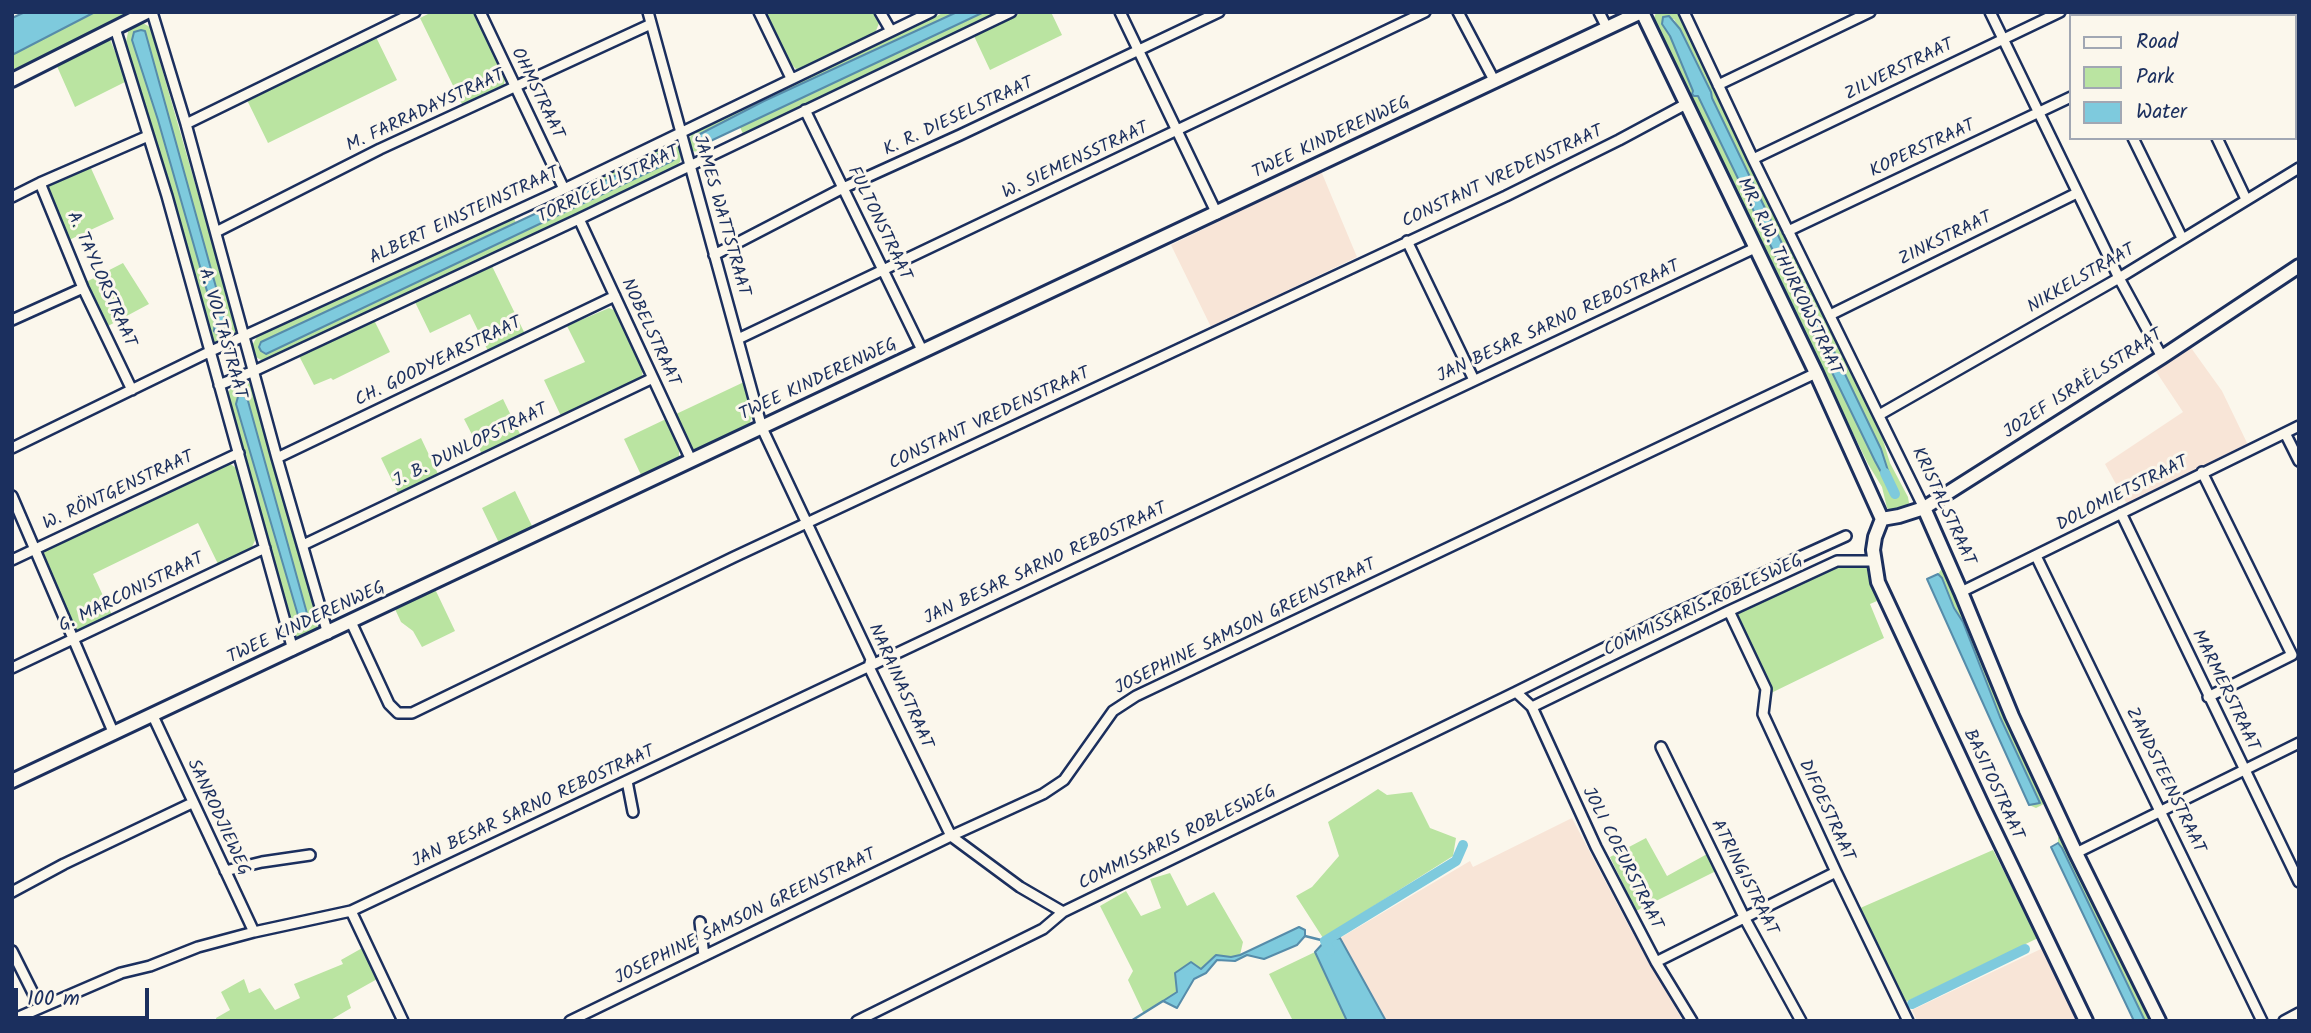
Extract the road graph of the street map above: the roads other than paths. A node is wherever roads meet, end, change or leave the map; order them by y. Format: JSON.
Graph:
{"nodes":[{"id":1,"x":149,"y":12,"type":"edge"},
{"id":2,"x":415,"y":12,"type":"edge"},
{"id":3,"x":480,"y":12,"type":"edge"},
{"id":4,"x":648,"y":12,"type":"edge"},
{"id":5,"x":759,"y":12,"type":"edge"},
{"id":6,"x":880,"y":12,"type":"edge"},
{"id":7,"x":931,"y":12,"type":"edge"},
{"id":8,"x":1011,"y":12,"type":"edge"},
{"id":9,"x":1120,"y":12,"type":"edge"},
{"id":10,"x":1219,"y":12,"type":"edge"},
{"id":11,"x":1425,"y":12,"type":"edge"},
{"id":12,"x":1458,"y":12,"type":"edge"},
{"id":13,"x":1600,"y":12,"type":"edge"},
{"id":14,"x":1642,"y":12,"type":"edge"},
{"id":15,"x":1684,"y":12,"type":"edge"},
{"id":16,"x":1870,"y":12,"type":"edge"},
{"id":17,"x":1990,"y":12,"type":"edge"},
{"id":18,"x":2060,"y":12,"type":"edge"},
{"id":19,"x":651,"y":24,"type":"junction"},
{"id":20,"x":115,"y":28,"type":"junction"},
{"id":21,"x":1607,"y":28,"type":"junction"},
{"id":22,"x":891,"y":31,"type":"junction"},
{"id":23,"x":2003,"y":39,"type":"junction"},
{"id":24,"x":1139,"y":51,"type":"junction"},
{"id":25,"x":791,"y":78,"type":"junction"},
{"id":26,"x":12,"y":80,"type":"edge"},
{"id":27,"x":1494,"y":82,"type":"junction"},
{"id":28,"x":1718,"y":85,"type":"junction"},
{"id":29,"x":516,"y":87,"type":"junction"},
{"id":30,"x":2070,"y":97,"type":"edge"},
{"id":31,"x":1686,"y":104,"type":"junction"},
{"id":32,"x":805,"y":110,"type":"junction"},
{"id":33,"x":2038,"y":113,"type":"junction"},
{"id":34,"x":186,"y":124,"type":"junction"},
{"id":35,"x":1177,"y":132,"type":"junction"},
{"id":36,"x":680,"y":133,"type":"junction"},
{"id":37,"x":148,"y":136,"type":"junction"},
{"id":38,"x":2134,"y":140,"type":"edge"},
{"id":39,"x":2218,"y":140,"type":"edge"},
{"id":40,"x":1753,"y":159,"type":"junction"},
{"id":41,"x":690,"y":165,"type":"junction"},
{"id":42,"x":2299,"y":168,"type":"edge"},
{"id":43,"x":40,"y":183,"type":"junction"},
{"id":44,"x":843,"y":188,"type":"junction"},
{"id":45,"x":564,"y":189,"type":"junction"},
{"id":46,"x":2077,"y":193,"type":"junction"},
{"id":47,"x":12,"y":197,"type":"edge"},
{"id":48,"x":2246,"y":200,"type":"junction"},
{"id":49,"x":1217,"y":214,"type":"junction"},
{"id":50,"x":579,"y":219,"type":"junction"},
{"id":51,"x":1788,"y":231,"type":"junction"},
{"id":52,"x":216,"y":232,"type":"junction"},
{"id":53,"x":2182,"y":239,"type":"junction"},
{"id":54,"x":1407,"y":241,"type":"junction"},
{"id":55,"x":1755,"y":248,"type":"junction"},
{"id":56,"x":714,"y":255,"type":"junction"},
{"id":57,"x":2299,"y":266,"type":"edge"},
{"id":58,"x":882,"y":270,"type":"junction"},
{"id":59,"x":2119,"y":278,"type":"junction"},
{"id":60,"x":83,"y":288,"type":"junction"},
{"id":61,"x":615,"y":296,"type":"junction"},
{"id":62,"x":1830,"y":315,"type":"junction"},
{"id":63,"x":12,"y":320,"type":"edge"},
{"id":64,"x":246,"y":336,"type":"junction"},
{"id":65,"x":738,"y":339,"type":"junction"},
{"id":66,"x":209,"y":352,"type":"junction"},
{"id":67,"x":923,"y":352,"type":"junction"},
{"id":68,"x":2162,"y":357,"type":"junction"},
{"id":69,"x":254,"y":371,"type":"junction"},
{"id":70,"x":1816,"y":373,"type":"junction"},
{"id":71,"x":653,"y":377,"type":"junction"},
{"id":72,"x":1474,"y":380,"type":"junction"},
{"id":73,"x":219,"y":385,"type":"junction"},
{"id":74,"x":132,"y":390,"type":"junction"},
{"id":75,"x":1879,"y":415,"type":"junction"},
{"id":76,"x":2299,"y":426,"type":"edge"},
{"id":77,"x":762,"y":428,"type":"junction"},
{"id":78,"x":2285,"y":433,"type":"junction"},
{"id":79,"x":12,"y":448,"type":"edge"},
{"id":80,"x":239,"y":453,"type":"junction"},
{"id":81,"x":277,"y":458,"type":"junction"},
{"id":82,"x":691,"y":460,"type":"junction"},
{"id":83,"x":2299,"y":461,"type":"edge"},
{"id":84,"x":2202,"y":472,"type":"junction"},
{"id":85,"x":12,"y":496,"type":"edge"},
{"id":86,"x":1924,"y":508,"type":"junction"},
{"id":87,"x":2121,"y":513,"type":"junction"},
{"id":88,"x":1882,"y":519,"type":"junction"},
{"id":89,"x":805,"y":523,"type":"junction"},
{"id":90,"x":1846,"y":537,"type":"dead end"},
{"id":91,"x":303,"y":545,"type":"junction"},
{"id":92,"x":265,"y":548,"type":"junction"},
{"id":93,"x":34,"y":550,"type":"junction"},
{"id":94,"x":2036,"y":556,"type":"junction"},
{"id":95,"x":12,"y":560,"type":"edge"},
{"id":96,"x":1874,"y":561,"type":"junction"},
{"id":97,"x":1961,"y":592,"type":"junction"},
{"id":98,"x":1729,"y":611,"type":"junction"},
{"id":99,"x":351,"y":622,"type":"junction"},
{"id":100,"x":328,"y":634,"type":"junction"},
{"id":101,"x":73,"y":640,"type":"junction"},
{"id":102,"x":293,"y":650,"type":"junction"},
{"id":103,"x":870,"y":667,"type":"junction"},
{"id":104,"x":12,"y":668,"type":"edge"},
{"id":105,"x":1517,"y":692,"type":"junction"},
{"id":106,"x":2208,"y":697,"type":"junction"},
{"id":107,"x":1532,"y":707,"type":"junction"},
{"id":108,"x":153,"y":716,"type":"junction"},
{"id":109,"x":114,"y":734,"type":"junction"},
{"id":110,"x":2299,"y":743,"type":"edge"},
{"id":111,"x":1661,"y":747,"type":"dead end"},
{"id":112,"x":2244,"y":769,"type":"junction"},
{"id":113,"x":12,"y":781,"type":"edge"},
{"id":114,"x":627,"y":781,"type":"junction"},
{"id":115,"x":192,"y":803,"type":"junction"},
{"id":116,"x":2161,"y":810,"type":"junction"},
{"id":117,"x":633,"y":812,"type":"dead end"},
{"id":118,"x":951,"y":836,"type":"junction"},
{"id":119,"x":2076,"y":853,"type":"junction"},
{"id":120,"x":310,"y":855,"type":"dead end"},
{"id":121,"x":225,"y":871,"type":"junction"},
{"id":122,"x":1836,"y":872,"type":"junction"},
{"id":123,"x":2299,"y":883,"type":"edge"},
{"id":124,"x":12,"y":892,"type":"edge"},
{"id":125,"x":351,"y":911,"type":"junction"},
{"id":126,"x":1063,"y":912,"type":"junction"},
{"id":127,"x":1745,"y":919,"type":"junction"},
{"id":128,"x":700,"y":922,"type":"dead end"},
{"id":129,"x":254,"y":932,"type":"junction"},
{"id":130,"x":12,"y":951,"type":"edge"},
{"id":131,"x":704,"y":956,"type":"junction"},
{"id":132,"x":1656,"y":962,"type":"junction"},
{"id":133,"x":40,"y":1007,"type":"junction"},
{"id":134,"x":2299,"y":1013,"type":"edge"},
{"id":135,"x":12,"y":1020,"type":"edge"},
{"id":136,"x":403,"y":1021,"type":"edge"},
{"id":137,"x":570,"y":1021,"type":"edge"},
{"id":138,"x":857,"y":1021,"type":"edge"},
{"id":139,"x":1692,"y":1021,"type":"edge"},
{"id":140,"x":1801,"y":1021,"type":"edge"},
{"id":141,"x":1908,"y":1021,"type":"edge"},
{"id":142,"x":2086,"y":1021,"type":"edge"},
{"id":143,"x":2159,"y":1021,"type":"edge"},
{"id":144,"x":2262,"y":1021,"type":"edge"},
{"id":145,"x":2284,"y":1021,"type":"edge"}],
"edges":[{"from":1,"to":20,"type":"street"},
{"from":1,"to":34,"type":"street","name":"A. VOLTASTRAAT"},
{"from":2,"to":34,"type":"street"},
{"from":3,"to":29,"type":"street","name":"OHMSTRAAT"},
{"from":4,"to":19,"type":"street","name":"JAMES WATTSTRAAT"},
{"from":5,"to":25,"type":"street"},
{"from":6,"to":22,"type":"street"},
{"from":7,"to":22,"type":"street","name":"ALBERT EINSTEINSTRAAT"},
{"from":8,"to":32,"type":"street","name":"TORRICELLISTRAAT"},
{"from":9,"to":24,"type":"street"},
{"from":10,"to":24,"type":"street","name":"K. R. DIESELSTRAAT"},
{"from":11,"to":35,"type":"street","name":"W. SIEMENSSTRAAT"},
{"from":12,"to":27,"type":"street"},
{"from":13,"to":21,"type":"street"},
{"from":14,"to":21,"type":"street","name":"TWEE KINDERENWEG"},
{"from":14,"to":31,"type":"street","name":"MR. R.W. THURKOWSTRAAT"},
{"from":15,"to":28,"type":"street","name":"KRISTALSTRAAT"},
{"from":16,"to":28,"type":"street"},
{"from":17,"to":23,"type":"street"},
{"from":18,"to":23,"type":"street","name":"ZILVERSTRAAT"},
{"from":19,"to":29,"type":"street","name":"M. FARRADAYSTRAAT"},
{"from":19,"to":36,"type":"street","name":"JAMES WATTSTRAAT"},
{"from":20,"to":26,"type":"street"},
{"from":20,"to":37,"type":"street","name":"A. VOLTASTRAAT"},
{"from":21,"to":27,"type":"street","name":"TWEE KINDERENWEG"},
{"from":22,"to":25,"type":"street","name":"ALBERT EINSTEINSTRAAT"},
{"from":23,"to":33,"type":"street"},
{"from":23,"to":40,"type":"street","name":"ZILVERSTRAAT"},
{"from":24,"to":35,"type":"street"},
{"from":24,"to":44,"type":"street","name":"K. R. DIESELSTRAAT"},
{"from":25,"to":36,"type":"street","name":"ALBERT EINSTEINSTRAAT"},
{"from":27,"to":49,"type":"street","name":"TWEE KINDERENWEG"},
{"from":28,"to":40,"type":"street","name":"KRISTALSTRAAT"},
{"from":29,"to":45,"type":"street","name":"OHMSTRAAT"},
{"from":29,"to":52,"type":"street","name":"M. FARRADAYSTRAAT"},
{"from":30,"to":33,"type":"street","name":"KOPERSTRAAT"},
{"from":31,"to":54,"type":"street","name":"CONSTANT VREDENSTRAAT"},
{"from":31,"to":55,"type":"street","name":"MR. R.W. THURKOWSTRAAT"},
{"from":32,"to":41,"type":"street","name":"TORRICELLISTRAAT"},
{"from":32,"to":44,"type":"street","name":"FULTONSTRAAT"},
{"from":33,"to":46,"type":"street"},
{"from":33,"to":51,"type":"street","name":"KOPERSTRAAT"},
{"from":34,"to":52,"type":"street","name":"A. VOLTASTRAAT"},
{"from":35,"to":49,"type":"street"},
{"from":35,"to":58,"type":"street","name":"W. SIEMENSSTRAAT"},
{"from":36,"to":41,"type":"street","name":"JAMES WATTSTRAAT"},
{"from":36,"to":45,"type":"street","name":"ALBERT EINSTEINSTRAAT"},
{"from":37,"to":43,"type":"street"},
{"from":37,"to":66,"type":"street","name":"A. VOLTASTRAAT"},
{"from":38,"to":53,"type":"street"},
{"from":39,"to":48,"type":"street"},
{"from":40,"to":51,"type":"street","name":"KRISTALSTRAAT"},
{"from":41,"to":50,"type":"street","name":"TORRICELLISTRAAT"},
{"from":41,"to":56,"type":"street","name":"JAMES WATTSTRAAT"},
{"from":42,"to":48,"type":"street","name":"NIKKELSTRAAT"},
{"from":43,"to":47,"type":"street"},
{"from":43,"to":60,"type":"street","name":"A. TAYLORSTRAAT"},
{"from":44,"to":56,"type":"street","name":"K. R. DIESELSTRAAT"},
{"from":44,"to":58,"type":"street","name":"FULTONSTRAAT"},
{"from":45,"to":64,"type":"street","name":"ALBERT EINSTEINSTRAAT"},
{"from":46,"to":59,"type":"street"},
{"from":46,"to":62,"type":"street","name":"ZINKSTRAAT"},
{"from":48,"to":53,"type":"street","name":"NIKKELSTRAAT"},
{"from":49,"to":67,"type":"street","name":"TWEE KINDERENWEG"},
{"from":50,"to":61,"type":"street","name":"NOBELSTRAAT"},
{"from":50,"to":69,"type":"street","name":"TORRICELLISTRAAT"},
{"from":51,"to":62,"type":"street","name":"KRISTALSTRAAT"},
{"from":52,"to":64,"type":"street","name":"A. VOLTASTRAAT"},
{"from":53,"to":59,"type":"street","name":"NIKKELSTRAAT"},
{"from":54,"to":72,"type":"street"},
{"from":54,"to":89,"type":"street","name":"CONSTANT VREDENSTRAAT"},
{"from":55,"to":70,"type":"street","name":"MR. R.W. THURKOWSTRAAT"},
{"from":55,"to":72,"type":"street","name":"JAN BESAR SARNO REBOSTRAAT"},
{"from":56,"to":65,"type":"street","name":"JAMES WATTSTRAAT"},
{"from":57,"to":68,"type":"street","name":"JOZEF ISRAËLSSTRAAT"},
{"from":58,"to":65,"type":"street","name":"W. SIEMENSSTRAAT"},
{"from":58,"to":67,"type":"street","name":"FULTONSTRAAT"},
{"from":59,"to":68,"type":"street"},
{"from":59,"to":75,"type":"street","name":"NIKKELSTRAAT"},
{"from":60,"to":63,"type":"street"},
{"from":60,"to":74,"type":"street","name":"A. TAYLORSTRAAT"},
{"from":61,"to":71,"type":"street","name":"NOBELSTRAAT"},
{"from":61,"to":81,"type":"street","name":"CH. GOODYEARSTRAAT"},
{"from":62,"to":75,"type":"street","name":"KRISTALSTRAAT"},
{"from":64,"to":66,"type":"street","name":"ALBERT EINSTEINSTRAAT"},
{"from":64,"to":69,"type":"street","name":"A. VOLTASTRAAT"},
{"from":65,"to":77,"type":"street","name":"JAMES WATTSTRAAT"},
{"from":66,"to":73,"type":"street","name":"A. VOLTASTRAAT"},
{"from":66,"to":74,"type":"street","name":"ALBERT EINSTEINSTRAAT"},
{"from":67,"to":77,"type":"street","name":"TWEE KINDERENWEG"},
{"from":68,"to":86,"type":"street","name":"JOZEF ISRAËLSSTRAAT"},
{"from":69,"to":73,"type":"street","name":"TORRICELLISTRAAT"},
{"from":69,"to":81,"type":"street","name":"A. VOLTASTRAAT"},
{"from":70,"to":88,"type":"street","name":"MR. R.W. THURKOWSTRAAT"},
{"from":70,"to":118,"type":"street","name":"JOSEPHINE SAMSON GREENSTRAAT"},
{"from":71,"to":82,"type":"street","name":"NOBELSTRAAT"},
{"from":71,"to":91,"type":"street","name":"J. B. DUNLOPSTRAAT"},
{"from":72,"to":103,"type":"street","name":"JAN BESAR SARNO REBOSTRAAT"},
{"from":73,"to":80,"type":"street","name":"A. VOLTASTRAAT"},
{"from":74,"to":79,"type":"street","name":"ALBERT EINSTEINSTRAAT"},
{"from":75,"to":86,"type":"street","name":"KRISTALSTRAAT"},
{"from":76,"to":78,"type":"street","name":"DOLOMIETSTRAAT"},
{"from":77,"to":82,"type":"street","name":"TWEE KINDERENWEG"},
{"from":77,"to":89,"type":"street","name":"NARAINASTRAAT"},
{"from":78,"to":83,"type":"street"},
{"from":78,"to":84,"type":"street","name":"DOLOMIETSTRAAT"},
{"from":80,"to":92,"type":"street","name":"A. VOLTASTRAAT"},
{"from":80,"to":93,"type":"street","name":"W. RÖNTGENSTRAAT"},
{"from":81,"to":91,"type":"street","name":"A. VOLTASTRAAT"},
{"from":82,"to":99,"type":"street","name":"TWEE KINDERENWEG"},
{"from":84,"to":87,"type":"street","name":"DOLOMIETSTRAAT"},
{"from":84,"to":106,"type":"street"},
{"from":85,"to":93,"type":"street"},
{"from":86,"to":88,"type":"street","name":"JOZEF ISRAËLSSTRAAT"},
{"from":86,"to":97,"type":"street","name":"KRISTALSTRAAT"},
{"from":87,"to":94,"type":"street","name":"DOLOMIETSTRAAT"},
{"from":87,"to":106,"type":"street","name":"MARMERSTRAAT"},
{"from":88,"to":96,"type":"street"},
{"from":89,"to":99,"type":"street","name":"CONSTANT VREDENSTRAAT"},
{"from":89,"to":103,"type":"street","name":"NARAINASTRAAT"},
{"from":90,"to":105,"type":"street","name":"COMMISSARIS ROBLESWEG"},
{"from":91,"to":100,"type":"street","name":"A. VOLTASTRAAT"},
{"from":92,"to":101,"type":"street","name":"G. MARCONISTRAAT"},
{"from":92,"to":102,"type":"street","name":"A. VOLTASTRAAT"},
{"from":93,"to":95,"type":"street","name":"W. RÖNTGENSTRAAT"},
{"from":93,"to":101,"type":"street"},
{"from":94,"to":97,"type":"street","name":"DOLOMIETSTRAAT"},
{"from":94,"to":116,"type":"street","name":"ZANDSTEENSTRAAT"},
{"from":96,"to":98,"type":"street","name":"COMMISSARIS ROBLESWEG"},
{"from":96,"to":142,"type":"street","name":"BASITOSTRAAT"},
{"from":97,"to":119,"type":"street","name":"KRISTALSTRAAT"},
{"from":98,"to":107,"type":"street","name":"COMMISSARIS ROBLESWEG"},
{"from":98,"to":122,"type":"street","name":"DIFOESTRAAT"},
{"from":99,"to":100,"type":"street","name":"TWEE KINDERENWEG"},
{"from":100,"to":102,"type":"street","name":"TWEE KINDERENWEG"},
{"from":101,"to":104,"type":"street","name":"G. MARCONISTRAAT"},
{"from":101,"to":109,"type":"street"},
{"from":102,"to":108,"type":"street","name":"TWEE KINDERENWEG"},
{"from":103,"to":114,"type":"street","name":"JAN BESAR SARNO REBOSTRAAT"},
{"from":103,"to":118,"type":"street","name":"NARAINASTRAAT"},
{"from":105,"to":107,"type":"street"},
{"from":105,"to":126,"type":"street","name":"COMMISSARIS ROBLESWEG"},
{"from":106,"to":112,"type":"street","name":"MARMERSTRAAT"},
{"from":107,"to":132,"type":"street","name":"JOLI COEURSTRAAT"},
{"from":108,"to":109,"type":"street","name":"TWEE KINDERENWEG"},
{"from":108,"to":115,"type":"street","name":"SANRODJIEWEG"},
{"from":109,"to":113,"type":"street","name":"TWEE KINDERENWEG"},
{"from":110,"to":112,"type":"street"},
{"from":111,"to":127,"type":"street","name":"ATRINGISTRAAT"},
{"from":112,"to":116,"type":"street"},
{"from":112,"to":123,"type":"street","name":"MARMERSTRAAT"},
{"from":114,"to":117,"type":"street"},
{"from":114,"to":125,"type":"street","name":"JAN BESAR SARNO REBOSTRAAT"},
{"from":115,"to":121,"type":"street","name":"SANRODJIEWEG"},
{"from":115,"to":124,"type":"street"},
{"from":116,"to":119,"type":"street"},
{"from":116,"to":144,"type":"street","name":"ZANDSTEENSTRAAT"},
{"from":118,"to":126,"type":"street","name":"NARAINASTRAAT"},
{"from":118,"to":131,"type":"street","name":"JOSEPHINE SAMSON GREENSTRAAT"},
{"from":119,"to":143,"type":"street","name":"KRISTALSTRAAT"},
{"from":120,"to":121,"type":"street"},
{"from":121,"to":129,"type":"street","name":"SANRODJIEWEG"},
{"from":122,"to":127,"type":"street"},
{"from":122,"to":141,"type":"street","name":"DIFOESTRAAT"},
{"from":125,"to":129,"type":"street","name":"JAN BESAR SARNO REBOSTRAAT"},
{"from":125,"to":136,"type":"street"},
{"from":126,"to":138,"type":"street","name":"COMMISSARIS ROBLESWEG"},
{"from":127,"to":132,"type":"street"},
{"from":127,"to":140,"type":"street","name":"ATRINGISTRAAT"},
{"from":128,"to":131,"type":"street"},
{"from":129,"to":133,"type":"street","name":"JAN BESAR SARNO REBOSTRAAT"},
{"from":130,"to":133,"type":"street"},
{"from":131,"to":137,"type":"street","name":"JOSEPHINE SAMSON GREENSTRAAT"},
{"from":132,"to":139,"type":"street","name":"JOLI COEURSTRAAT"},
{"from":133,"to":135,"type":"street","name":"JAN BESAR SARNO REBOSTRAAT"},
{"from":134,"to":145,"type":"street"}]}
